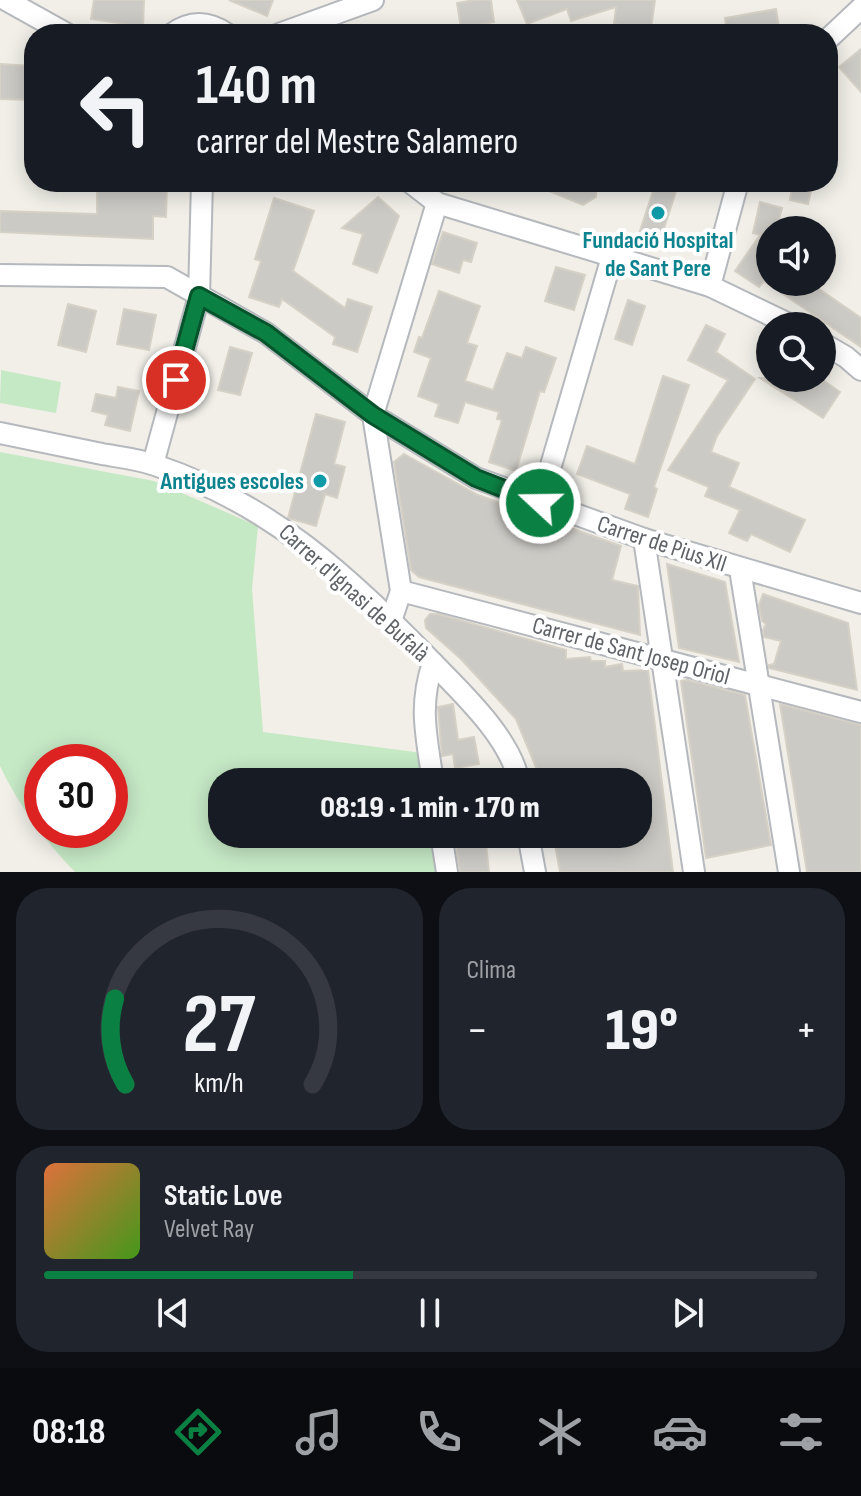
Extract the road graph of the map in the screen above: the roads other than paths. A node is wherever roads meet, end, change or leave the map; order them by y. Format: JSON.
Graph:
{"nodes":[{"id":1,"x":6,"y":0,"type":"edge"},
{"id":2,"x":373,"y":0,"type":"edge"},
{"id":3,"x":861,"y":8,"type":"edge"},
{"id":4,"x":49,"y":24,"type":"edge"},
{"id":5,"x":307,"y":24,"type":"edge"},
{"id":6,"x":838,"y":30,"type":"edge"},
{"id":7,"x":202,"y":192,"type":"edge"},
{"id":8,"x":423,"y":192,"type":"edge"},
{"id":9,"x":735,"y":192,"type":"edge"},
{"id":10,"x":437,"y":203,"type":"junction"},
{"id":11,"x":612,"y":257,"type":"junction"},
{"id":12,"x":0,"y":275,"type":"edge"},
{"id":13,"x":710,"y":286,"type":"junction"},
{"id":14,"x":199,"y":296,"type":"junction"},
{"id":15,"x":764,"y":312,"type":"edge"},
{"id":16,"x":836,"y":351,"type":"edge"},
{"id":17,"x":861,"y":370,"type":"edge"},
{"id":18,"x":373,"y":415,"type":"junction"},
{"id":19,"x":0,"y":433,"type":"edge"},
{"id":20,"x":153,"y":464,"type":"junction"},
{"id":21,"x":540,"y":503,"type":"junction"},
{"id":22,"x":644,"y":539,"type":"junction"},
{"id":23,"x":740,"y":569,"type":"junction"},
{"id":24,"x":401,"y":591,"type":"junction"},
{"id":25,"x":861,"y":606,"type":"edge"},
{"id":26,"x":391,"y":621,"type":"junction"},
{"id":27,"x":661,"y":659,"type":"junction"},
{"id":28,"x":433,"y":663,"type":"junction"},
{"id":29,"x":758,"y":684,"type":"junction"},
{"id":30,"x":861,"y":712,"type":"edge"},
{"id":31,"x":431,"y":768,"type":"edge"},
{"id":32,"x":516,"y":768,"type":"edge"},
{"id":33,"x":443,"y":848,"type":"edge"},
{"id":34,"x":531,"y":848,"type":"edge"},
{"id":35,"x":447,"y":872,"type":"edge"},
{"id":36,"x":535,"y":872,"type":"edge"},
{"id":37,"x":694,"y":872,"type":"edge"},
{"id":38,"x":789,"y":872,"type":"edge"}],
"edges":[{"from":1,"to":4,"type":"street"},
{"from":2,"to":5,"type":"street"},
{"from":3,"to":6,"type":"street"},
{"from":7,"to":14,"type":"street"},
{"from":8,"to":10,"type":"street"},
{"from":9,"to":13,"type":"street"},
{"from":10,"to":11,"type":"street"},
{"from":10,"to":18,"type":"street"},
{"from":11,"to":13,"type":"street"},
{"from":11,"to":21,"type":"street"},
{"from":12,"to":14,"type":"street","name":"Carrer de Pius XII"},
{"from":13,"to":15,"type":"street"},
{"from":14,"to":18,"type":"street","name":"Carrer de Pius XII"},
{"from":14,"to":20,"type":"street"},
{"from":16,"to":17,"type":"street"},
{"from":18,"to":21,"type":"street","name":"Carrer de Pius XII"},
{"from":18,"to":24,"type":"street"},
{"from":19,"to":20,"type":"street","name":"Carrer d'Ignasi de Bufalà"},
{"from":20,"to":26,"type":"street","name":"Carrer d'Ignasi de Bufalà"},
{"from":21,"to":22,"type":"street","name":"Carrer de Pius XII"},
{"from":22,"to":23,"type":"street","name":"Carrer de Pius XII"},
{"from":22,"to":27,"type":"street"},
{"from":23,"to":25,"type":"street","name":"Carrer de Pius XII"},
{"from":23,"to":29,"type":"street"},
{"from":24,"to":26,"type":"street"},
{"from":24,"to":27,"type":"street","name":"Carrer de Sant Josep Oriol"},
{"from":26,"to":28,"type":"street","name":"Carrer d'Ignasi de Bufalà"},
{"from":27,"to":29,"type":"street","name":"Carrer de Sant Josep Oriol"},
{"from":27,"to":37,"type":"street"},
{"from":28,"to":31,"type":"street"},
{"from":28,"to":32,"type":"street","name":"Carrer d'Ignasi de Bufalà"},
{"from":29,"to":30,"type":"street","name":"Carrer de Sant Josep Oriol"},
{"from":29,"to":38,"type":"street"},
{"from":33,"to":35,"type":"street"},
{"from":34,"to":36,"type":"street"}]}
